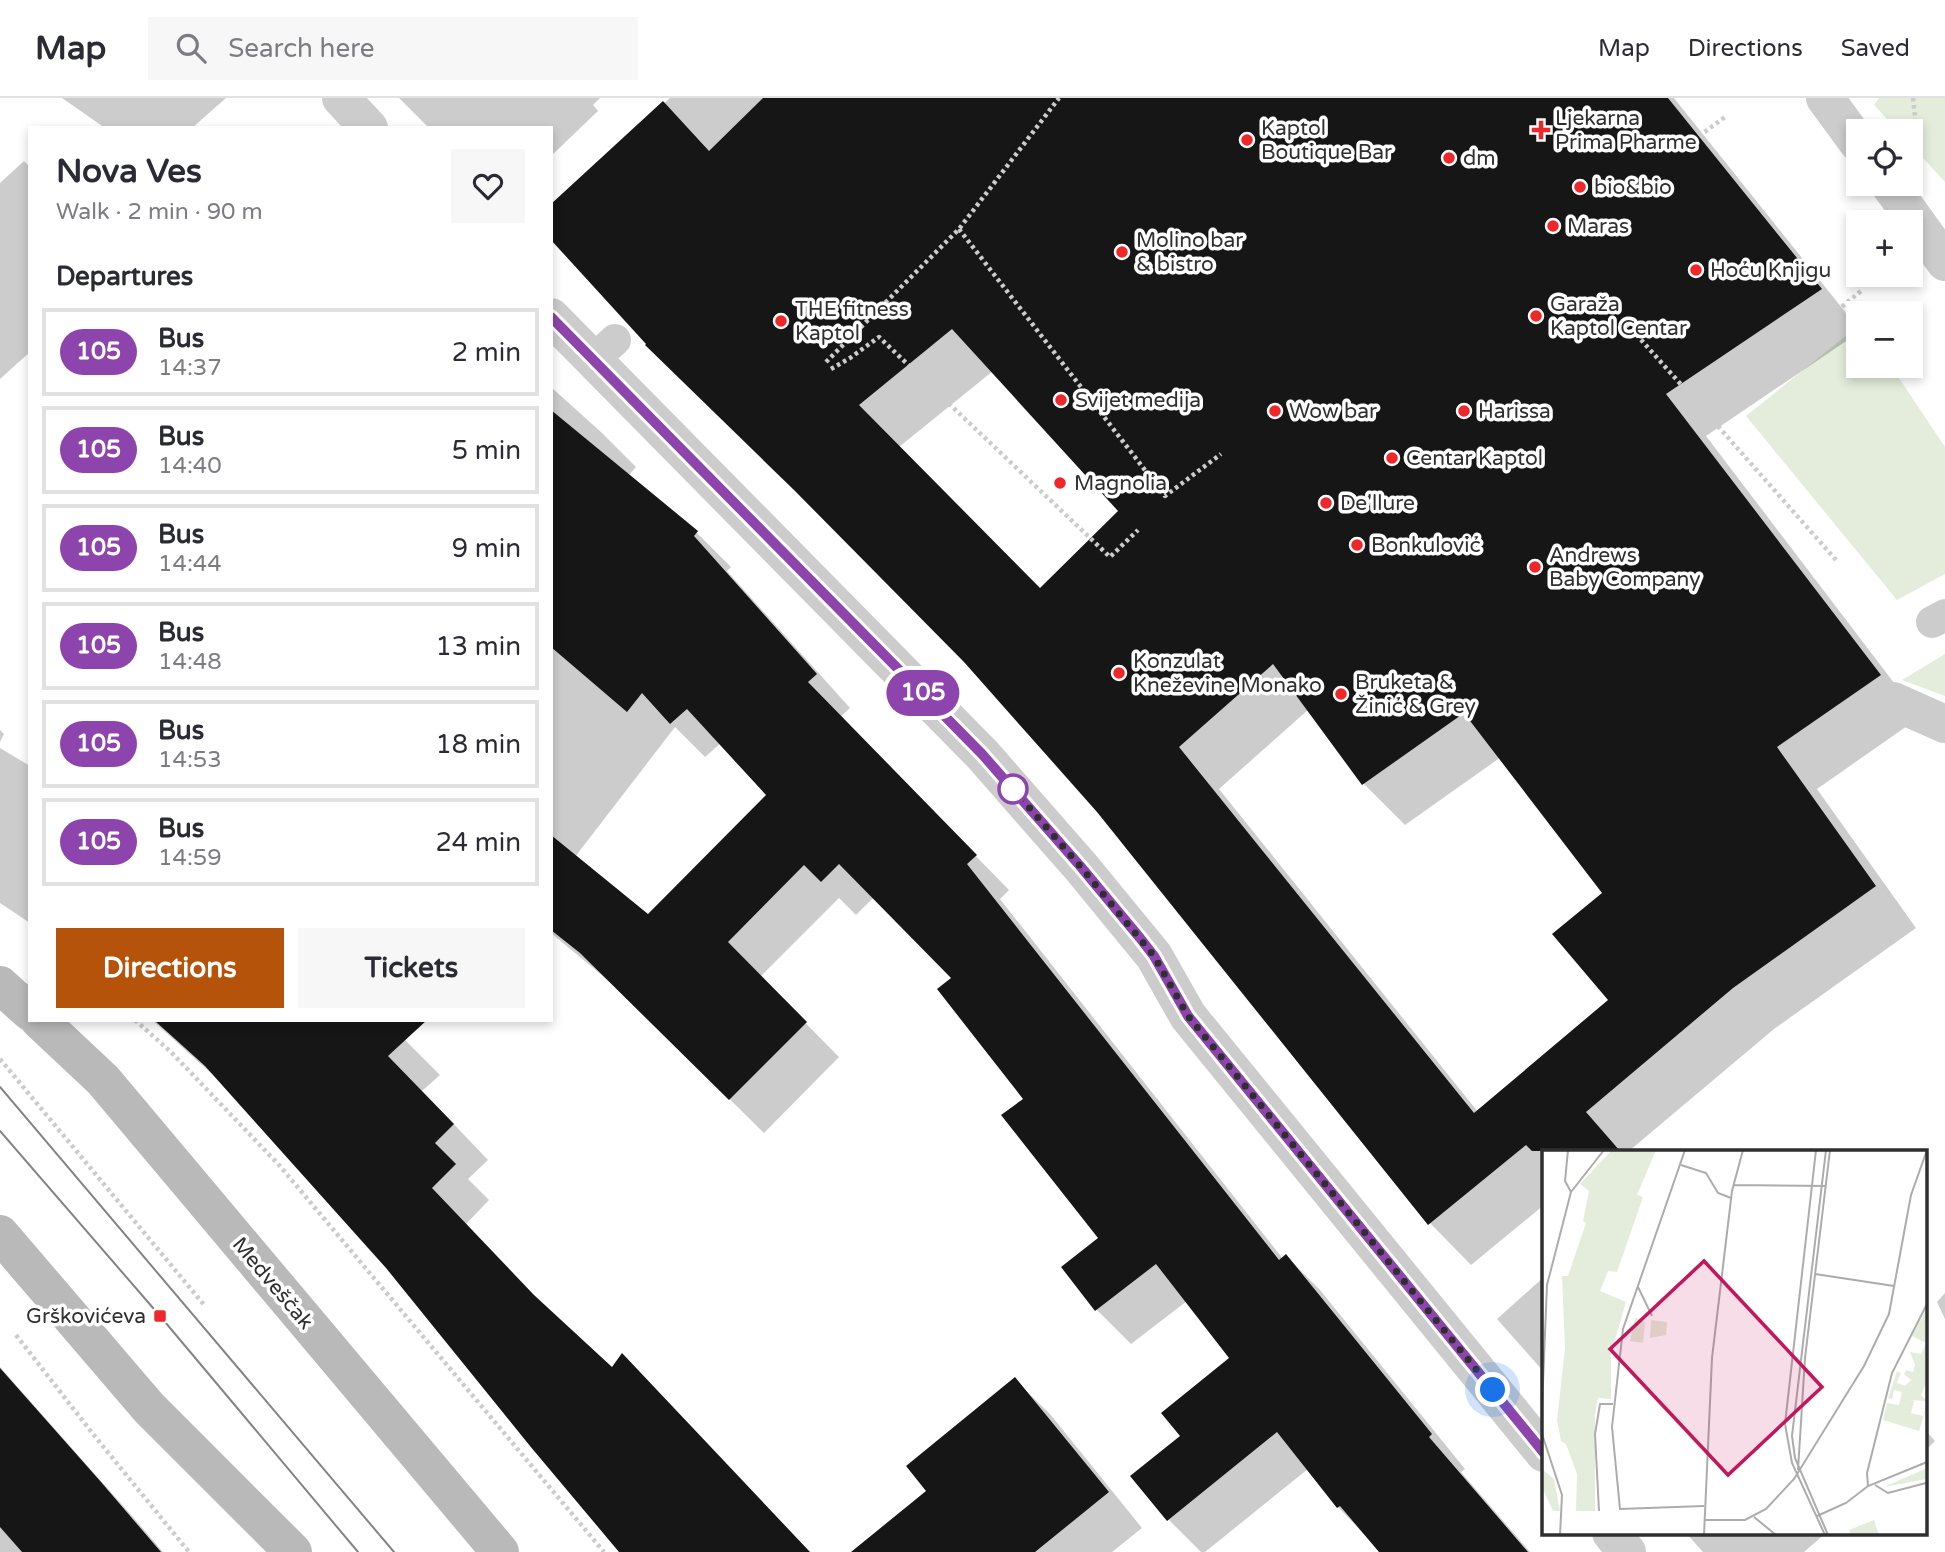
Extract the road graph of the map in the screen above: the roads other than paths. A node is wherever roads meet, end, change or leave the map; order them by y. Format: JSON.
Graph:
{"nodes":[{"id":1,"x":341,"y":98,"type":"edge"},
{"id":2,"x":1825,"y":98,"type":"edge"},
{"id":3,"x":367,"y":126,"type":"edge"},
{"id":4,"x":1846,"y":127,"type":"edge"},
{"id":5,"x":1898,"y":196,"type":"edge"},
{"id":6,"x":1945,"y":262,"type":"edge"},
{"id":7,"x":553,"y":318,"type":"edge"},
{"id":8,"x":1893,"y":701,"type":"dead end"},
{"id":9,"x":1945,"y":724,"type":"edge"},
{"id":10,"x":0,"y":985,"type":"edge"},
{"id":11,"x":28,"y":1010,"type":"edge"},
{"id":12,"x":42,"y":1022,"type":"edge"},
{"id":13,"x":0,"y":1234,"type":"edge"},
{"id":14,"x":1542,"y":1451,"type":"edge"},
{"id":15,"x":1612,"y":1534,"type":"edge"},
{"id":16,"x":293,"y":1552,"type":"edge"},
{"id":17,"x":500,"y":1552,"type":"edge"},
{"id":18,"x":1627,"y":1552,"type":"edge"}],
"edges":[{"from":1,"to":3,"type":"street"},
{"from":2,"to":4,"type":"street"},
{"from":5,"to":6,"type":"street"},
{"from":7,"to":14,"type":"street"},
{"from":8,"to":9,"type":"street"},
{"from":10,"to":11,"type":"main road"},
{"from":12,"to":17,"type":"main road","name":"Medveščak"},
{"from":13,"to":16,"type":"main road"},
{"from":15,"to":18,"type":"street"}]}
